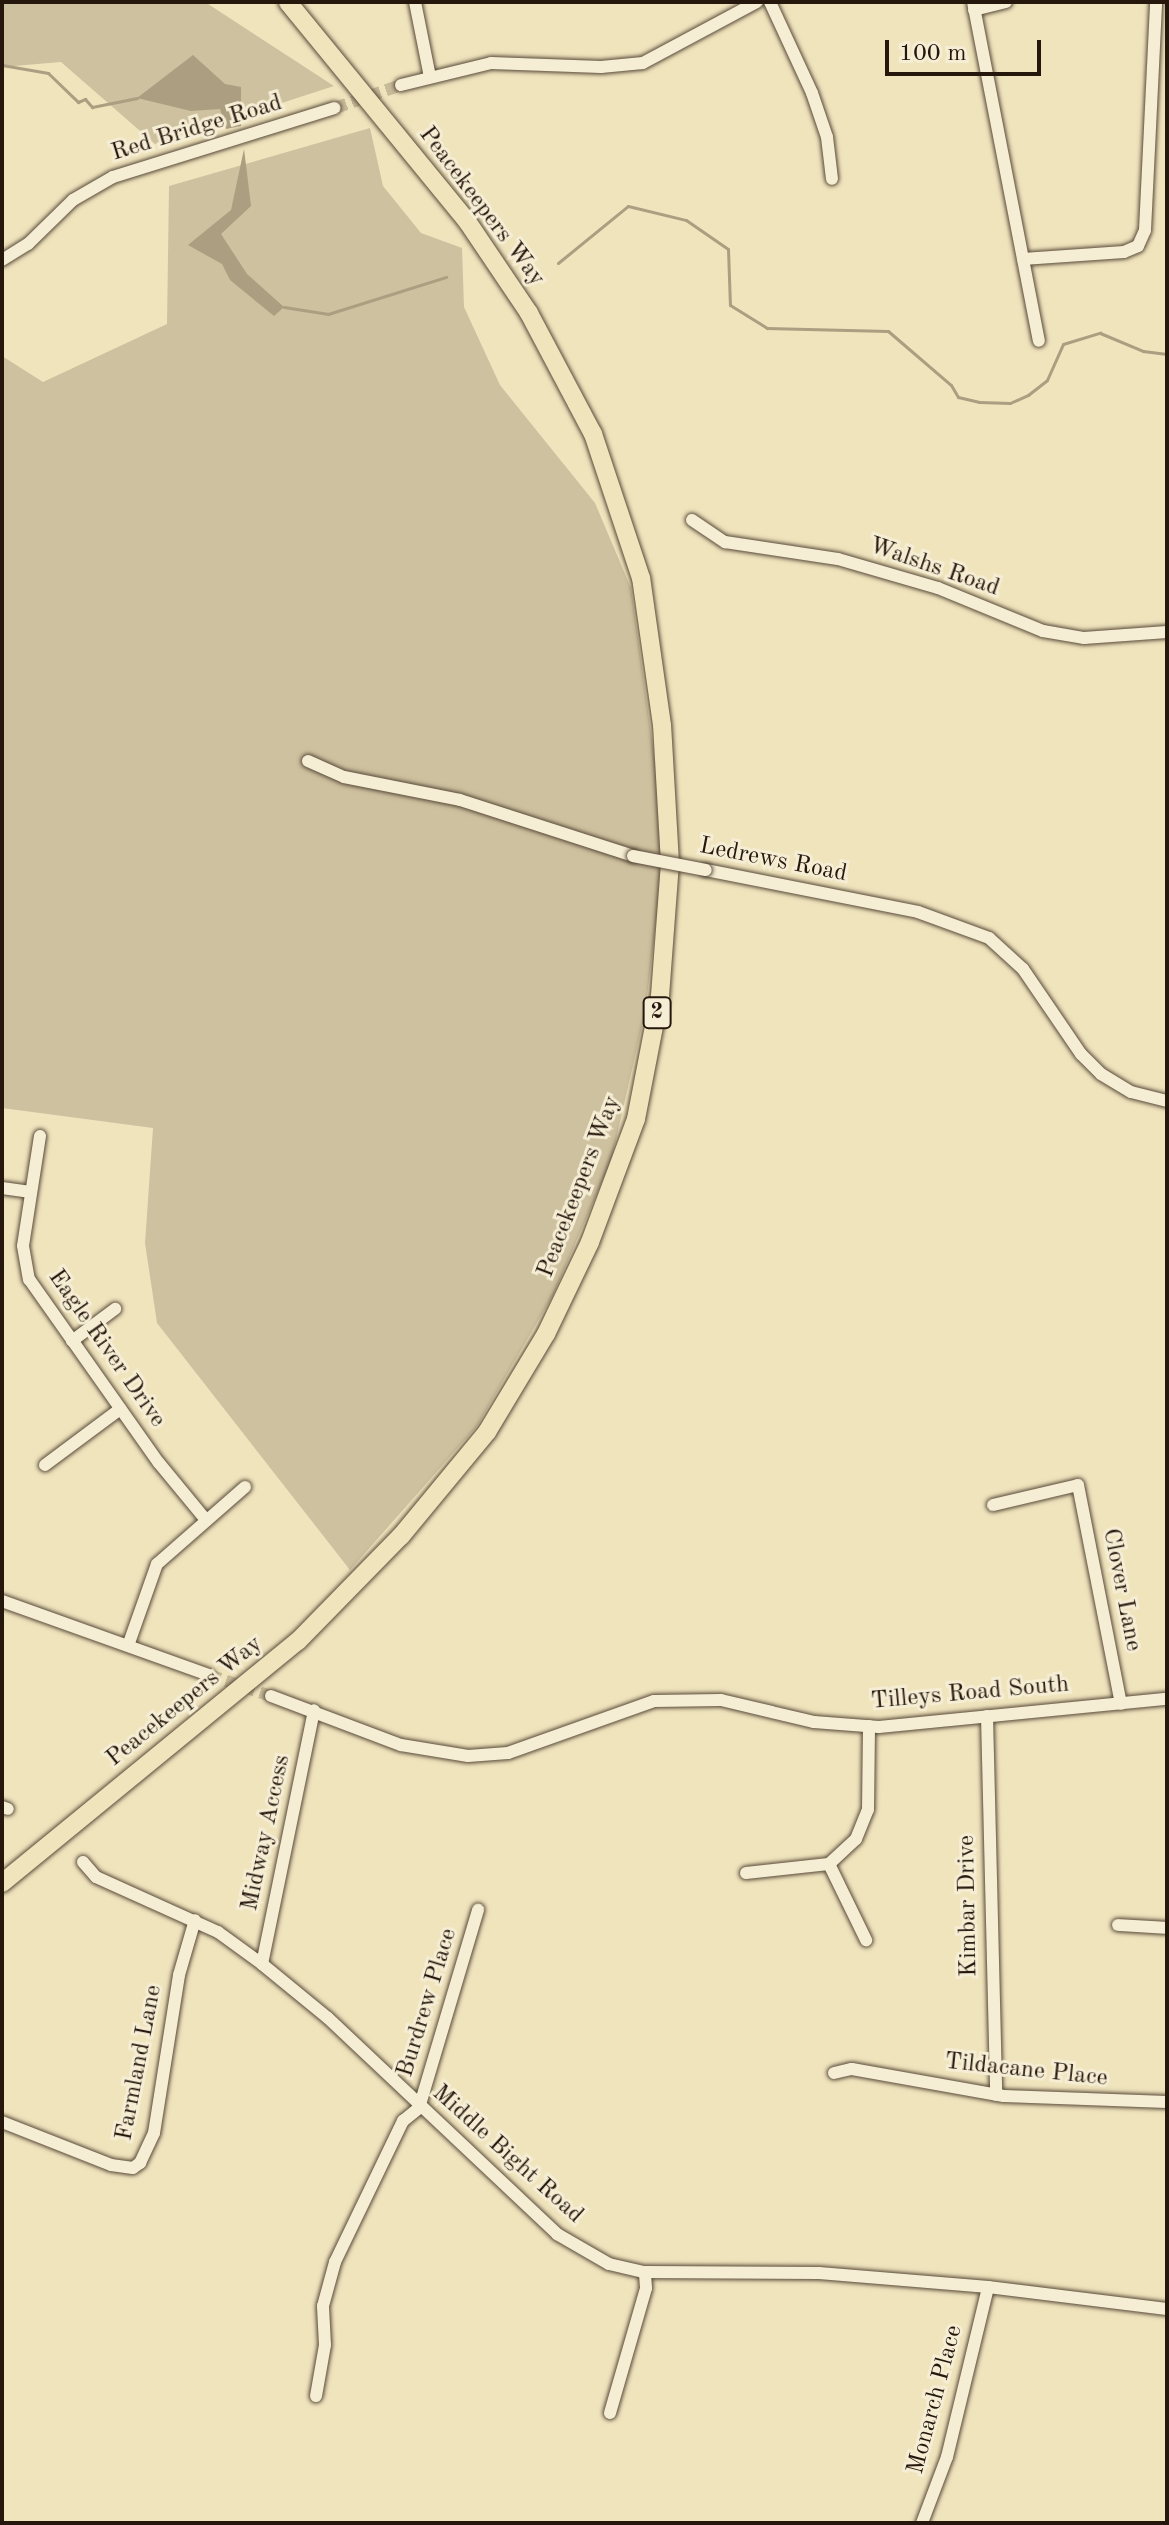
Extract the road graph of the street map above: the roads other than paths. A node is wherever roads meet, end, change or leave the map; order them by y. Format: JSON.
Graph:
{"nodes":[{"id":1,"x":288,"y":2,"type":"edge"},
{"id":2,"x":415,"y":2,"type":"edge"},
{"id":3,"x":757,"y":2,"type":"edge"},
{"id":4,"x":770,"y":2,"type":"edge"},
{"id":5,"x":1006,"y":2,"type":"edge"},
{"id":6,"x":1156,"y":2,"type":"edge"},
{"id":7,"x":974,"y":6,"type":"edge"},
{"id":8,"x":430,"y":77,"type":"junction"},
{"id":9,"x":401,"y":85,"type":"tunnel mouth"},
{"id":10,"x":335,"y":108,"type":"tunnel mouth"},
{"id":11,"x":832,"y":179,"type":"dead end"},
{"id":12,"x":1023,"y":259,"type":"junction"},
{"id":13,"x":2,"y":260,"type":"edge"},
{"id":14,"x":1039,"y":341,"type":"dead end"},
{"id":15,"x":692,"y":520,"type":"dead end"},
{"id":16,"x":1167,"y":632,"type":"edge"},
{"id":17,"x":308,"y":761,"type":"dead end"},
{"id":18,"x":1167,"y":1101,"type":"edge"},
{"id":19,"x":40,"y":1136,"type":"dead end"},
{"id":20,"x":2,"y":1188,"type":"edge"},
{"id":21,"x":31,"y":1192,"type":"junction"},
{"id":22,"x":115,"y":1309,"type":"dead end"},
{"id":23,"x":72,"y":1341,"type":"junction"},
{"id":24,"x":120,"y":1409,"type":"junction"},
{"id":25,"x":45,"y":1465,"type":"dead end"},
{"id":26,"x":245,"y":1487,"type":"dead end"},
{"id":27,"x":993,"y":1505,"type":"dead end"},
{"id":28,"x":206,"y":1520,"type":"junction"},
{"id":29,"x":2,"y":1601,"type":"edge"},
{"id":30,"x":129,"y":1643,"type":"junction"},
{"id":31,"x":209,"y":1675,"type":"tunnel mouth"},
{"id":32,"x":271,"y":1696,"type":"tunnel mouth"},
{"id":33,"x":1167,"y":1699,"type":"edge"},
{"id":34,"x":1121,"y":1704,"type":"junction"},
{"id":35,"x":314,"y":1710,"type":"junction"},
{"id":36,"x":987,"y":1716,"type":"junction"},
{"id":37,"x":869,"y":1726,"type":"junction"},
{"id":38,"x":83,"y":1862,"type":"dead end"},
{"id":39,"x":829,"y":1864,"type":"junction"},
{"id":40,"x":746,"y":1873,"type":"dead end"},
{"id":41,"x":2,"y":1883,"type":"edge"},
{"id":42,"x":478,"y":1910,"type":"dead end"},
{"id":43,"x":195,"y":1920,"type":"junction"},
{"id":44,"x":1118,"y":1925,"type":"dead end"},
{"id":45,"x":1167,"y":1928,"type":"edge"},
{"id":46,"x":866,"y":1940,"type":"dead end"},
{"id":47,"x":262,"y":1964,"type":"junction"},
{"id":48,"x":834,"y":2073,"type":"dead end"},
{"id":49,"x":996,"y":2095,"type":"junction"},
{"id":50,"x":1167,"y":2102,"type":"edge"},
{"id":51,"x":419,"y":2108,"type":"junction"},
{"id":52,"x":2,"y":2122,"type":"edge"},
{"id":53,"x":645,"y":2272,"type":"junction"},
{"id":54,"x":988,"y":2287,"type":"junction"},
{"id":55,"x":1167,"y":2309,"type":"edge"},
{"id":56,"x":316,"y":2396,"type":"dead end"},
{"id":57,"x":610,"y":2413,"type":"dead end"},
{"id":58,"x":922,"y":2523,"type":"edge"}],
"edges":[{"from":1,"to":41,"type":"highway","name":"Peacekeepers Way","number":"2"},
{"from":2,"to":8,"type":"street"},
{"from":3,"to":8,"type":"street"},
{"from":4,"to":11,"type":"street"},
{"from":5,"to":7,"type":"street"},
{"from":6,"to":12,"type":"street"},
{"from":7,"to":12,"type":"street"},
{"from":8,"to":9,"type":"street"},
{"from":10,"to":13,"type":"street","name":"Red Bridge Road"},
{"from":12,"to":14,"type":"street"},
{"from":15,"to":16,"type":"street","name":"Walshs Road"},
{"from":17,"to":18,"type":"street","name":"Ledrews Road","bridge":true},
{"from":19,"to":21,"type":"street","name":"Eagle River Drive"},
{"from":20,"to":21,"type":"street"},
{"from":21,"to":23,"type":"street","name":"Eagle River Drive"},
{"from":22,"to":23,"type":"street"},
{"from":23,"to":24,"type":"street","name":"Eagle River Drive"},
{"from":24,"to":25,"type":"street"},
{"from":24,"to":28,"type":"street","name":"Eagle River Drive"},
{"from":26,"to":28,"type":"street"},
{"from":27,"to":34,"type":"street","name":"Clover Lane"},
{"from":28,"to":30,"type":"street"},
{"from":29,"to":30,"type":"street"},
{"from":30,"to":31,"type":"street"},
{"from":32,"to":35,"type":"street","name":"Tilleys Road South"},
{"from":33,"to":34,"type":"street","name":"Tilleys Road South"},
{"from":34,"to":36,"type":"street","name":"Tilleys Road South"},
{"from":35,"to":37,"type":"street","name":"Tilleys Road South"},
{"from":35,"to":47,"type":"street","name":"Midway Access"},
{"from":36,"to":37,"type":"street","name":"Tilleys Road South"},
{"from":36,"to":49,"type":"street","name":"Kimbar Drive"},
{"from":37,"to":39,"type":"street"},
{"from":38,"to":43,"type":"street","name":"Middle Bight Road"},
{"from":39,"to":40,"type":"street"},
{"from":39,"to":46,"type":"street"},
{"from":42,"to":51,"type":"street","name":"Burdrew Place"},
{"from":43,"to":47,"type":"street","name":"Middle Bight Road"},
{"from":43,"to":52,"type":"street","name":"Farmland Lane"},
{"from":44,"to":45,"type":"street"},
{"from":47,"to":51,"type":"street","name":"Middle Bight Road"},
{"from":48,"to":49,"type":"street","name":"Tildacane Place"},
{"from":49,"to":50,"type":"street","name":"Tildacane Place"},
{"from":51,"to":53,"type":"street","name":"Middle Bight Road"},
{"from":51,"to":56,"type":"street"},
{"from":53,"to":54,"type":"street","name":"Middle Bight Road"},
{"from":53,"to":57,"type":"street"},
{"from":54,"to":55,"type":"street","name":"Middle Bight Road"},
{"from":54,"to":58,"type":"street","name":"Monarch Place"}]}
